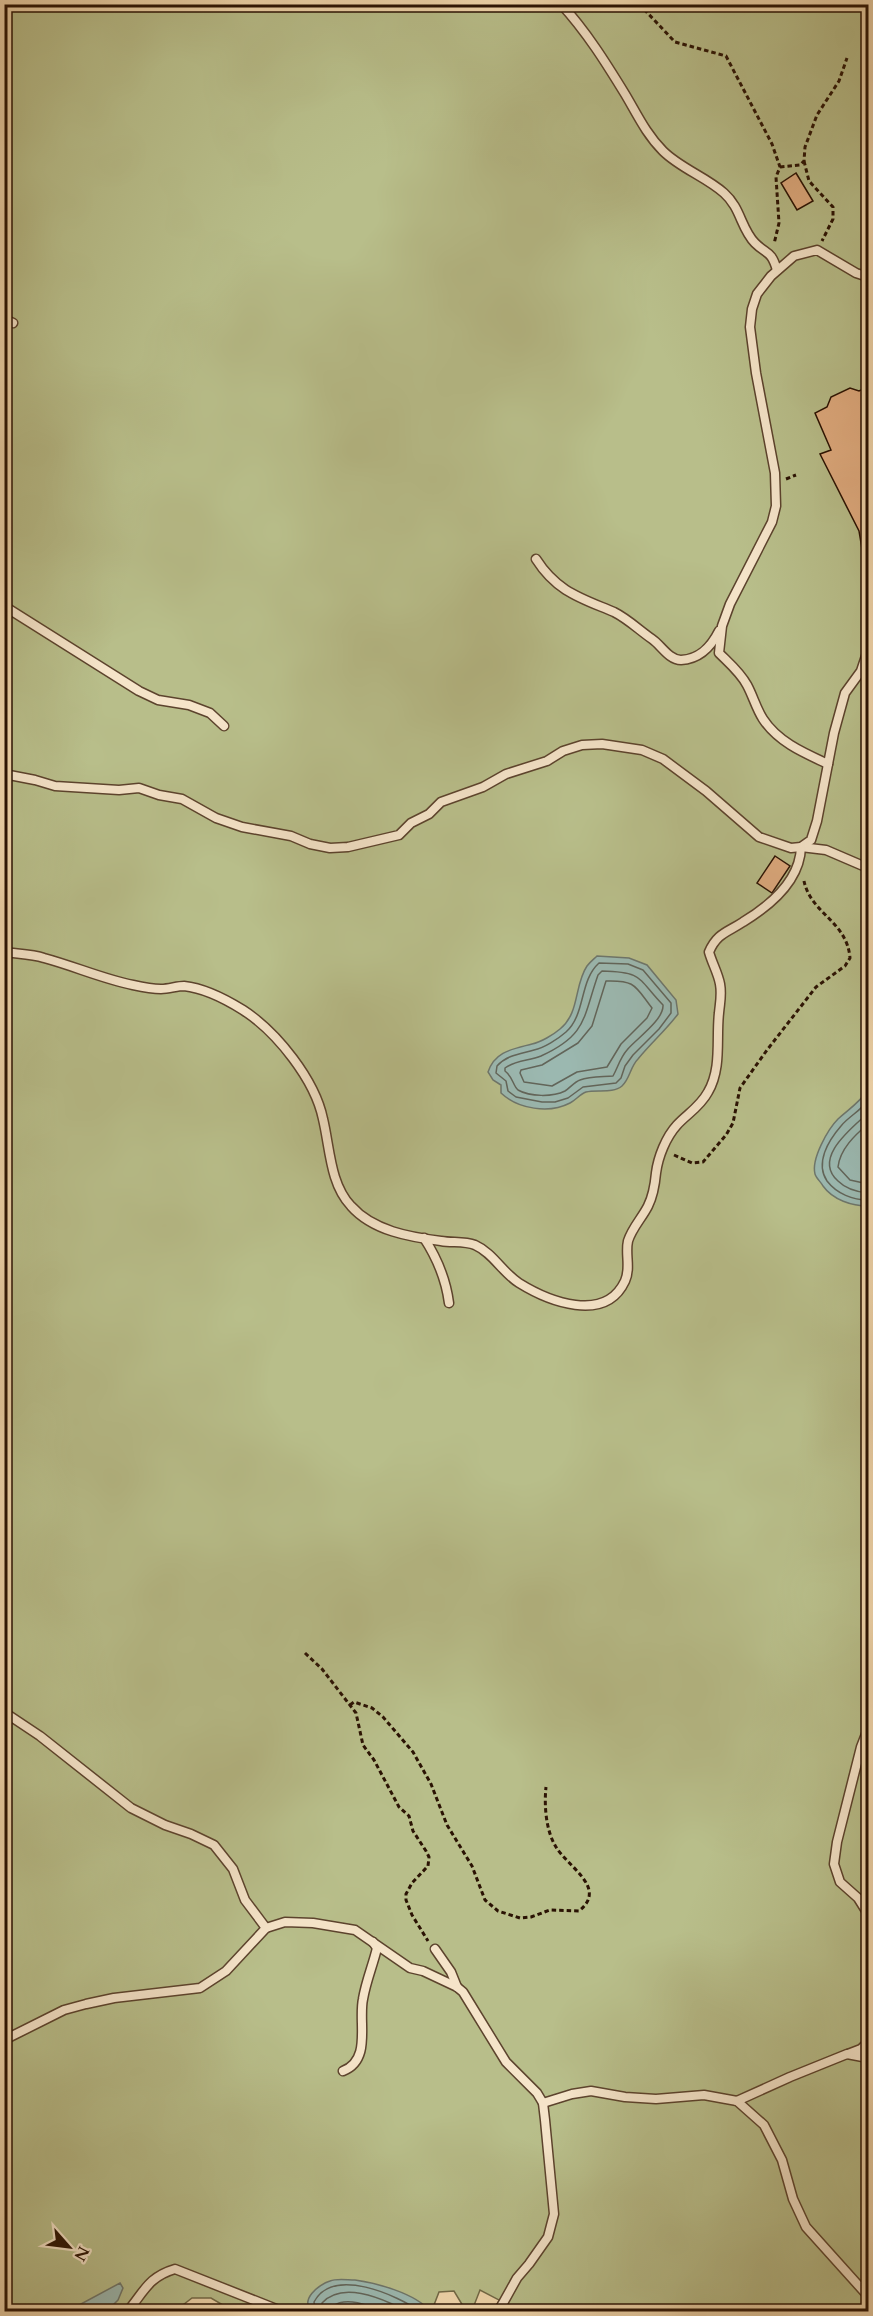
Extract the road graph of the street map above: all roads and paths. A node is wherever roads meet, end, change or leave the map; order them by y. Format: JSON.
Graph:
{"nodes":[{"id":1,"x":561,"y":4,"type":"edge"},
{"id":2,"x":639,"y":4,"type":"edge"},
{"id":3,"x":847,"y":58,"type":"dead end"},
{"id":4,"x":804,"y":161,"type":"junction"},
{"id":5,"x":780,"y":167,"type":"junction"},
{"id":6,"x":817,"y":250,"type":"junction"},
{"id":7,"x":770,"y":254,"type":"junction"},
{"id":8,"x":777,"y":270,"type":"junction"},
{"id":9,"x":868,"y":277,"type":"edge"},
{"id":10,"x":536,"y":560,"type":"dead end"},
{"id":11,"x":4,"y":606,"type":"edge"},
{"id":12,"x":722,"y":626,"type":"junction"},
{"id":13,"x":868,"y":650,"type":"edge"},
{"id":14,"x":224,"y":726,"type":"dead end"},
{"id":15,"x":828,"y":764,"type":"junction"},
{"id":16,"x":4,"y":774,"type":"edge"},
{"id":17,"x":801,"y":847,"type":"junction"},
{"id":18,"x":801,"y":861,"type":"junction"},
{"id":19,"x":868,"y":868,"type":"edge"},
{"id":20,"x":4,"y":952,"type":"edge"},
{"id":21,"x":663,"y":1150,"type":"junction"},
{"id":22,"x":424,"y":1238,"type":"junction"},
{"id":23,"x":449,"y":1304,"type":"dead end"},
{"id":24,"x":305,"y":1653,"type":"dead end"},
{"id":25,"x":351,"y":1705,"type":"junction"},
{"id":26,"x":4,"y":1712,"type":"edge"},
{"id":27,"x":868,"y":1729,"type":"edge"},
{"id":28,"x":546,"y":1787,"type":"dead end"},
{"id":29,"x":868,"y":1914,"type":"edge"},
{"id":30,"x":266,"y":1928,"type":"junction"},
{"id":31,"x":370,"y":1940,"type":"junction"},
{"id":32,"x":435,"y":1949,"type":"joint"},
{"id":33,"x":457,"y":1987,"type":"junction"},
{"id":34,"x":4,"y":2040,"type":"edge"},
{"id":35,"x":868,"y":2042,"type":"edge"},
{"id":36,"x":847,"y":2054,"type":"junction"},
{"id":37,"x":868,"y":2058,"type":"edge"},
{"id":38,"x":342,"y":2071,"type":"dead end"},
{"id":39,"x":737,"y":2101,"type":"junction"},
{"id":40,"x":543,"y":2103,"type":"junction"},
{"id":41,"x":868,"y":2296,"type":"edge"},
{"id":42,"x":502,"y":2309,"type":"edge"},
{"id":43,"x":127,"y":2312,"type":"edge"},
{"id":44,"x":284,"y":2312,"type":"edge"}],
"edges":[{"from":1,"to":7,"type":"lane"},
{"from":2,"to":5,"type":"path"},
{"from":3,"to":4,"type":"path"},
{"from":4,"to":5,"type":"path"},
{"from":4,"to":6,"type":"path"},
{"from":5,"to":7,"type":"path"},
{"from":6,"to":8,"type":"lane"},
{"from":6,"to":9,"type":"lane"},
{"from":7,"to":8,"type":"lane"},
{"from":8,"to":12,"type":"lane"},
{"from":10,"to":12,"type":"lane"},
{"from":11,"to":14,"type":"lane"},
{"from":12,"to":15,"type":"lane"},
{"from":13,"to":15,"type":"lane"},
{"from":15,"to":17,"type":"lane"},
{"from":16,"to":17,"type":"lane"},
{"from":17,"to":18,"type":"lane"},
{"from":17,"to":19,"type":"lane"},
{"from":18,"to":21,"type":"lane"},
{"from":18,"to":21,"type":"path"},
{"from":20,"to":22,"type":"lane"},
{"from":21,"to":22,"type":"lane"},
{"from":22,"to":23,"type":"lane"},
{"from":24,"to":25,"type":"path"},
{"from":25,"to":28,"type":"path"},
{"from":25,"to":32,"type":"path"},
{"from":26,"to":30,"type":"lane"},
{"from":27,"to":29,"type":"lane"},
{"from":30,"to":31,"type":"lane"},
{"from":30,"to":34,"type":"lane"},
{"from":31,"to":33,"type":"lane"},
{"from":31,"to":38,"type":"lane"},
{"from":32,"to":33,"type":"lane"},
{"from":33,"to":40,"type":"lane"},
{"from":35,"to":36,"type":"lane"},
{"from":36,"to":37,"type":"lane"},
{"from":36,"to":39,"type":"lane"},
{"from":39,"to":40,"type":"lane"},
{"from":39,"to":41,"type":"lane"},
{"from":40,"to":42,"type":"lane"},
{"from":43,"to":44,"type":"lane"}]}
